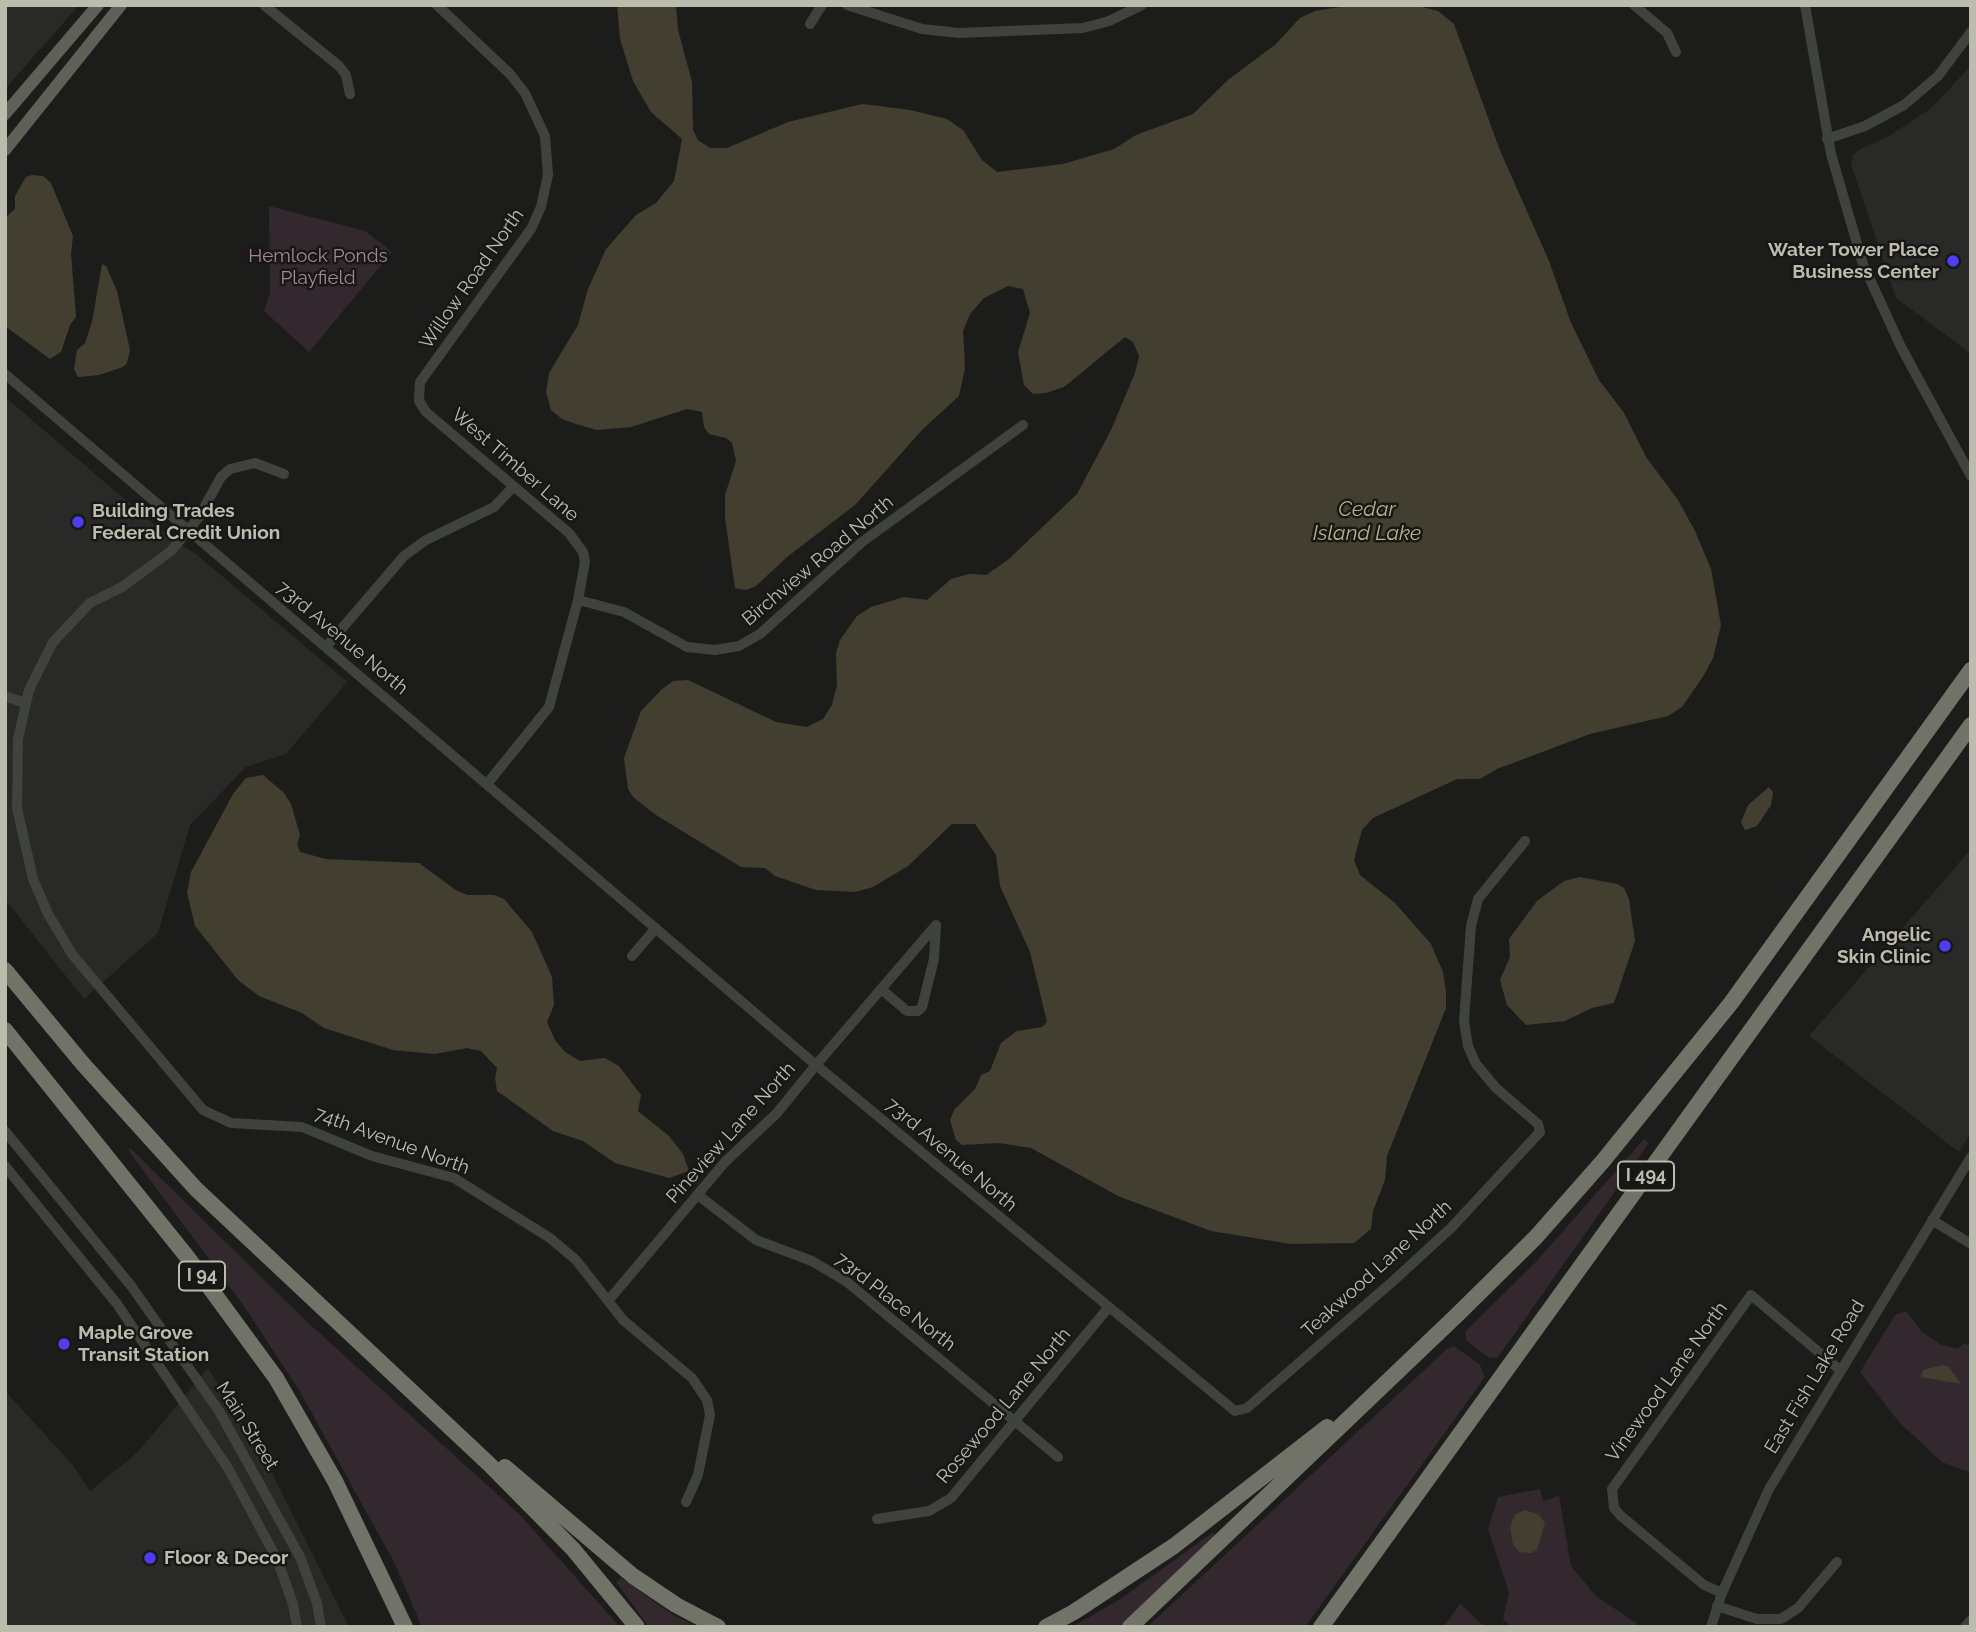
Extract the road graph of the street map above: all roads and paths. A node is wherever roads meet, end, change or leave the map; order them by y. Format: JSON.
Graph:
{"nodes":[{"id":1,"x":98,"y":5,"type":"edge"},
{"id":2,"x":121,"y":5,"type":"edge"},
{"id":3,"x":264,"y":5,"type":"edge"},
{"id":4,"x":437,"y":5,"type":"edge"},
{"id":5,"x":822,"y":5,"type":"edge"},
{"id":6,"x":847,"y":5,"type":"edge"},
{"id":7,"x":1142,"y":5,"type":"edge"},
{"id":8,"x":1634,"y":5,"type":"edge"},
{"id":9,"x":1805,"y":5,"type":"edge"},
{"id":10,"x":810,"y":24,"type":"dead end"},
{"id":11,"x":1971,"y":32,"type":"edge"},
{"id":12,"x":1676,"y":52,"type":"dead end"},
{"id":13,"x":350,"y":94,"type":"dead end"},
{"id":14,"x":5,"y":114,"type":"edge"},
{"id":15,"x":1827,"y":139,"type":"junction"},
{"id":16,"x":5,"y":150,"type":"edge"},
{"id":17,"x":5,"y":374,"type":"edge"},
{"id":18,"x":419,"y":401,"type":"joint"},
{"id":19,"x":1023,"y":425,"type":"dead end"},
{"id":20,"x":284,"y":474,"type":"dead end"},
{"id":21,"x":1971,"y":476,"type":"edge"},
{"id":22,"x":513,"y":486,"type":"junction"},
{"id":23,"x":188,"y":530,"type":"junction"},
{"id":24,"x":578,"y":600,"type":"junction"},
{"id":25,"x":326,"y":647,"type":"junction"},
{"id":26,"x":1971,"y":670,"type":"edge"},
{"id":27,"x":5,"y":696,"type":"edge"},
{"id":28,"x":25,"y":703,"type":"junction"},
{"id":29,"x":1971,"y":725,"type":"edge"},
{"id":30,"x":487,"y":784,"type":"junction"},
{"id":31,"x":1525,"y":841,"type":"dead end"},
{"id":32,"x":656,"y":928,"type":"junction"},
{"id":33,"x":632,"y":956,"type":"dead end"},
{"id":34,"x":5,"y":970,"type":"edge"},
{"id":35,"x":881,"y":989,"type":"junction"},
{"id":36,"x":5,"y":1030,"type":"edge"},
{"id":37,"x":816,"y":1065,"type":"junction"},
{"id":38,"x":5,"y":1131,"type":"edge"},
{"id":39,"x":1971,"y":1157,"type":"edge"},
{"id":40,"x":5,"y":1166,"type":"edge"},
{"id":41,"x":698,"y":1195,"type":"junction"},
{"id":42,"x":1932,"y":1220,"type":"junction"},
{"id":43,"x":1971,"y":1244,"type":"edge"},
{"id":44,"x":608,"y":1301,"type":"junction"},
{"id":45,"x":1108,"y":1308,"type":"junction"},
{"id":46,"x":1840,"y":1370,"type":"junction"},
{"id":47,"x":1398,"y":1371,"type":"junction"},
{"id":48,"x":396,"y":1377,"type":"junction"},
{"id":49,"x":1226,"y":1406,"type":"joint"},
{"id":50,"x":1015,"y":1422,"type":"junction"},
{"id":51,"x":1058,"y":1457,"type":"dead end"},
{"id":52,"x":686,"y":1502,"type":"dead end"},
{"id":53,"x":877,"y":1519,"type":"dead end"},
{"id":54,"x":365,"y":1544,"type":"junction"},
{"id":55,"x":1837,"y":1562,"type":"dead end"},
{"id":56,"x":1722,"y":1593,"type":"junction"},
{"id":57,"x":1717,"y":1606,"type":"junction"},
{"id":58,"x":1971,"y":1620,"type":"edge"},
{"id":59,"x":297,"y":1627,"type":"edge"},
{"id":60,"x":320,"y":1627,"type":"edge"},
{"id":61,"x":399,"y":1627,"type":"edge"},
{"id":62,"x":405,"y":1627,"type":"edge"},
{"id":63,"x":637,"y":1627,"type":"edge"},
{"id":64,"x":718,"y":1627,"type":"edge"},
{"id":65,"x":1046,"y":1627,"type":"edge"},
{"id":66,"x":1130,"y":1627,"type":"edge"},
{"id":67,"x":1321,"y":1627,"type":"edge"},
{"id":68,"x":1711,"y":1627,"type":"edge"},
{"id":69,"x":1965,"y":1627,"type":"edge"}],
"edges":[{"from":1,"to":14,"type":"main road"},
{"from":2,"to":16,"type":"main road"},
{"from":3,"to":13,"type":"street"},
{"from":4,"to":18,"type":"street","name":"Willow Road North"},
{"from":5,"to":10,"type":"street"},
{"from":6,"to":7,"type":"street"},
{"from":8,"to":12,"type":"street"},
{"from":9,"to":15,"type":"street"},
{"from":11,"to":15,"type":"street"},
{"from":15,"to":21,"type":"street"},
{"from":17,"to":23,"type":"street","name":"73rd Avenue North"},
{"from":18,"to":22,"type":"street","name":"West Timber Lane"},
{"from":19,"to":24,"type":"street","name":"Birchview Road North"},
{"from":20,"to":23,"type":"street","name":"74th Avenue North"},
{"from":22,"to":24,"type":"street","name":"West Timber Lane"},
{"from":22,"to":25,"type":"street"},
{"from":23,"to":25,"type":"street","name":"73rd Avenue North"},
{"from":23,"to":28,"type":"street","name":"74th Avenue North"},
{"from":24,"to":30,"type":"street","name":"West Timber Lane"},
{"from":25,"to":30,"type":"street","name":"73rd Avenue North"},
{"from":26,"to":47,"type":"highway","number":"I 494"},
{"from":27,"to":28,"type":"street"},
{"from":28,"to":44,"type":"street","name":"74th Avenue North"},
{"from":29,"to":67,"type":"highway","number":"I 494"},
{"from":30,"to":32,"type":"street","name":"73rd Avenue North"},
{"from":31,"to":49,"type":"street","name":"Teakwood Lane North"},
{"from":32,"to":33,"type":"street"},
{"from":32,"to":37,"type":"street","name":"73rd Avenue North"},
{"from":34,"to":48,"type":"highway"},
{"from":35,"to":35,"type":"street","name":"Pineview Lane North"},
{"from":35,"to":37,"type":"street","name":"Pineview Lane North"},
{"from":36,"to":54,"type":"highway","number":"I 94"},
{"from":37,"to":41,"type":"street","name":"Pineview Lane North"},
{"from":37,"to":45,"type":"street","name":"73rd Avenue North"},
{"from":38,"to":60,"type":"street","name":"Main Street"},
{"from":39,"to":42,"type":"street","name":"East Fish Lake Road"},
{"from":40,"to":59,"type":"street","name":"Main Street"},
{"from":41,"to":44,"type":"street","name":"Pineview Lane North"},
{"from":41,"to":50,"type":"street","name":"73rd Place North"},
{"from":42,"to":43,"type":"street"},
{"from":42,"to":46,"type":"street","name":"East Fish Lake Road"},
{"from":44,"to":52,"type":"street","name":"74th Avenue North"},
{"from":45,"to":49,"type":"street","name":"73rd Avenue North"},
{"from":45,"to":50,"type":"street","name":"Rosewood Lane North"},
{"from":46,"to":56,"type":"street","name":"East Fish Lake Road"},
{"from":46,"to":56,"type":"street","name":"Vinewood Lane North"},
{"from":47,"to":65,"type":"highway"},
{"from":47,"to":66,"type":"highway"},
{"from":48,"to":63,"type":"highway"},
{"from":48,"to":64,"type":"highway"},
{"from":50,"to":51,"type":"street","name":"73rd Place North"},
{"from":50,"to":53,"type":"street","name":"Rosewood Lane North"},
{"from":54,"to":61,"type":"highway","number":"I 94"},
{"from":54,"to":62,"type":"highway"},
{"from":55,"to":57,"type":"street"},
{"from":56,"to":57,"type":"street","name":"East Fish Lake Road"},
{"from":57,"to":68,"type":"street","name":"East Fish Lake Road"},
{"from":58,"to":69,"type":"street"}]}
